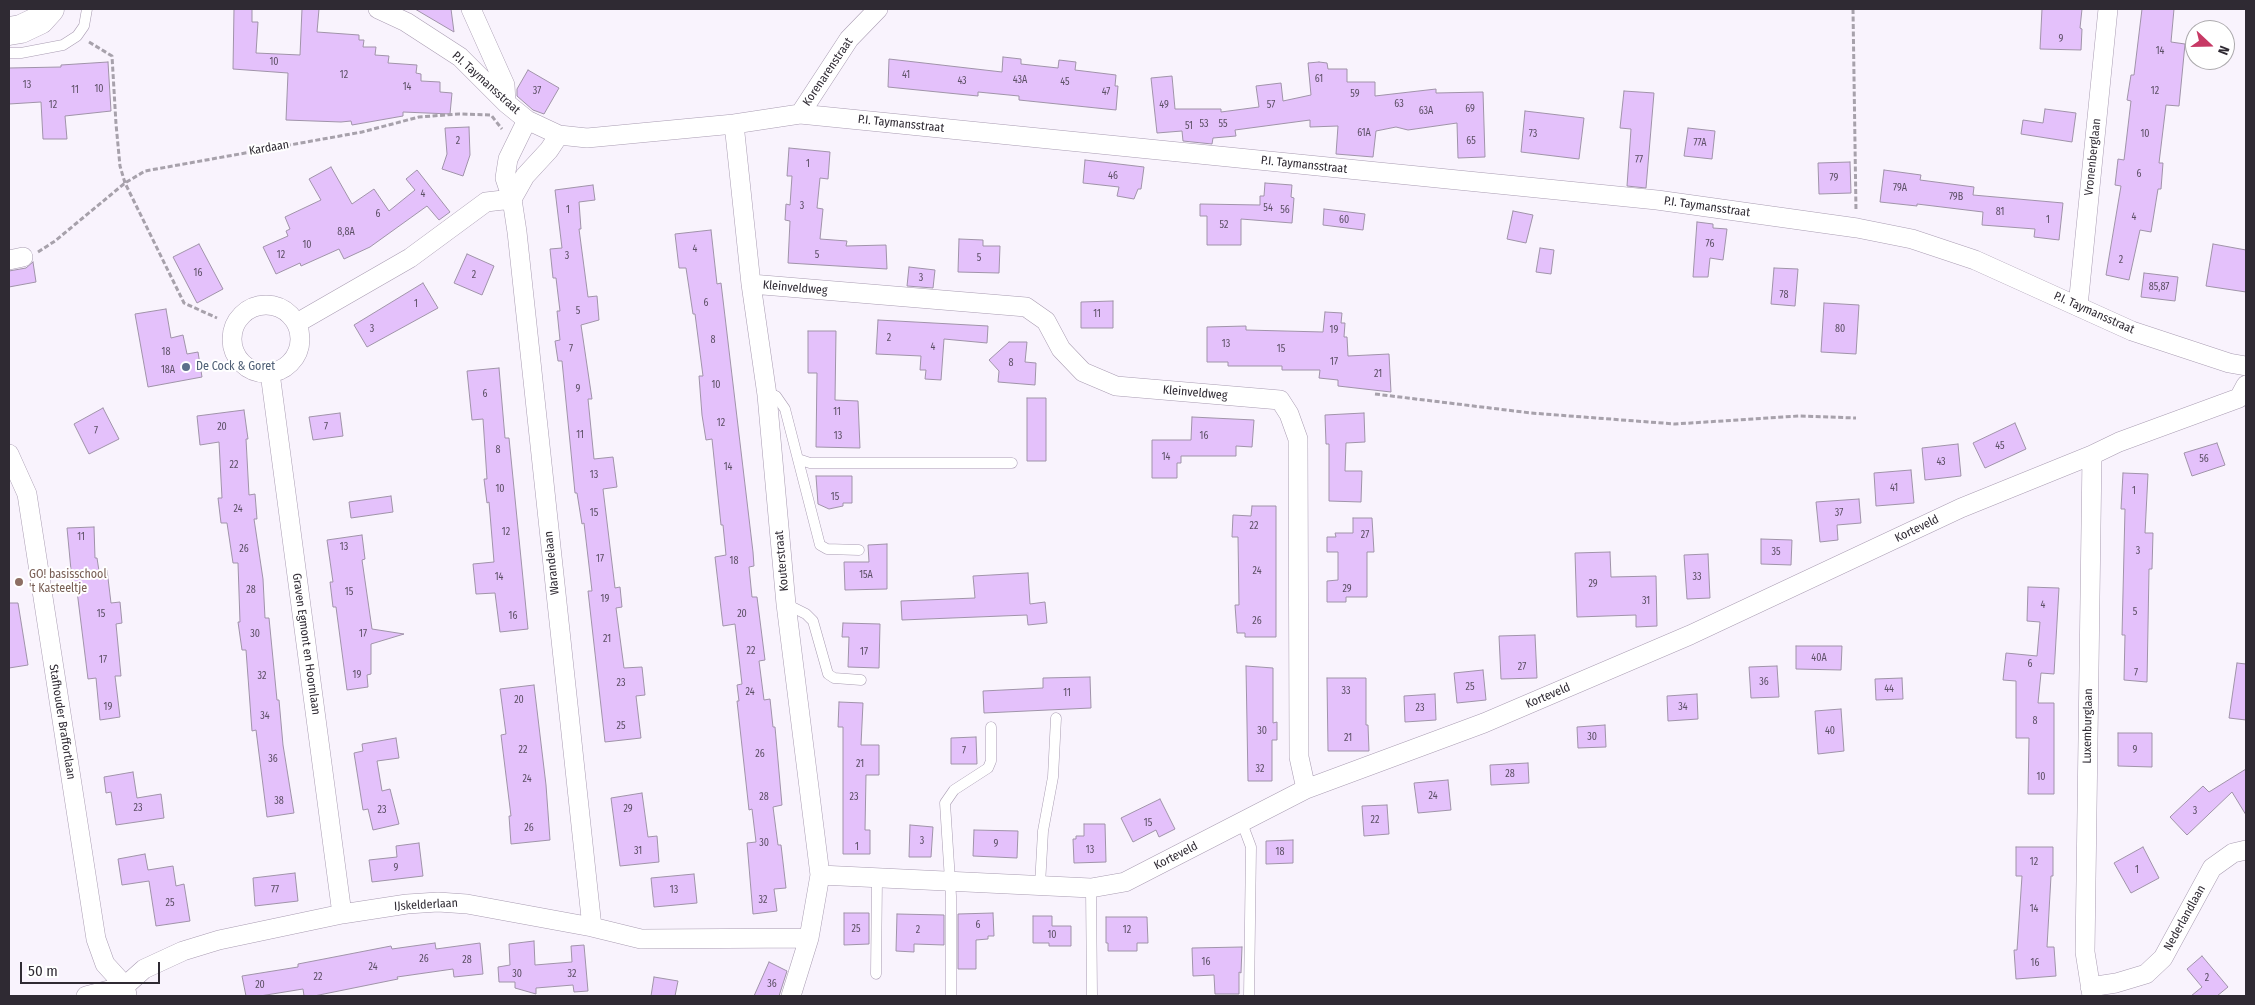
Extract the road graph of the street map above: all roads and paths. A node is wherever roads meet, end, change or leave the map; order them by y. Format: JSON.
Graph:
{"nodes":[{"id":1,"x":50,"y":9,"type":"edge"},
{"id":2,"x":87,"y":9,"type":"edge"},
{"id":3,"x":378,"y":9,"type":"edge"},
{"id":4,"x":471,"y":9,"type":"edge"},
{"id":5,"x":878,"y":9,"type":"edge"},
{"id":6,"x":1853,"y":9,"type":"edge"},
{"id":7,"x":2108,"y":9,"type":"edge"},
{"id":8,"x":9,"y":31,"type":"edge"},
{"id":9,"x":78,"y":36,"type":"junction"},
{"id":10,"x":9,"y":53,"type":"edge"},
{"id":11,"x":506,"y":103,"type":"junction"},
{"id":12,"x":800,"y":114,"type":"junction"},
{"id":13,"x":527,"y":120,"type":"junction"},
{"id":14,"x":734,"y":124,"type":"junction"},
{"id":15,"x":559,"y":135,"type":"junction"},
{"id":16,"x":515,"y":145,"type":"junction"},
{"id":17,"x":125,"y":183,"type":"junction"},
{"id":18,"x":512,"y":198,"type":"junction"},
{"id":19,"x":1857,"y":228,"type":"junction"},
{"id":20,"x":16,"y":258,"type":"edge"},
{"id":21,"x":751,"y":284,"type":"junction"},
{"id":22,"x":2078,"y":306,"type":"junction"},
{"id":23,"x":218,"y":318,"type":"dead end"},
{"id":24,"x":297,"y":323,"type":"junction"},
{"id":25,"x":2246,"y":366,"type":"edge"},
{"id":26,"x":270,"y":373,"type":"junction"},
{"id":27,"x":2246,"y":385,"type":"edge"},
{"id":28,"x":1374,"y":394,"type":"dead end"},
{"id":29,"x":767,"y":395,"type":"junction"},
{"id":30,"x":1856,"y":418,"type":"dead end"},
{"id":31,"x":9,"y":454,"type":"edge"},
{"id":32,"x":2092,"y":455,"type":"junction"},
{"id":33,"x":798,"y":459,"type":"junction"},
{"id":34,"x":1012,"y":463,"type":"dead end"},
{"id":35,"x":859,"y":550,"type":"dead end"},
{"id":36,"x":786,"y":604,"type":"junction"},
{"id":37,"x":861,"y":680,"type":"dead end"},
{"id":38,"x":1056,"y":718,"type":"dead end"},
{"id":39,"x":991,"y":727,"type":"dead end"},
{"id":40,"x":1306,"y":789,"type":"junction"},
{"id":41,"x":1242,"y":823,"type":"junction"},
{"id":42,"x":2246,"y":850,"type":"edge"},
{"id":43,"x":820,"y":875,"type":"junction"},
{"id":44,"x":877,"y":878,"type":"junction"},
{"id":45,"x":950,"y":881,"type":"junction"},
{"id":46,"x":1040,"y":885,"type":"junction"},
{"id":47,"x":1091,"y":888,"type":"junction"},
{"id":48,"x":342,"y":914,"type":"junction"},
{"id":49,"x":592,"y":927,"type":"junction"},
{"id":50,"x":809,"y":938,"type":"junction"},
{"id":51,"x":876,"y":974,"type":"dead end"},
{"id":52,"x":126,"y":991,"type":"edge"},
{"id":53,"x":2091,"y":992,"type":"edge"},
{"id":54,"x":86,"y":996,"type":"edge"},
{"id":55,"x":791,"y":996,"type":"edge"},
{"id":56,"x":951,"y":996,"type":"edge"},
{"id":57,"x":1092,"y":996,"type":"edge"},
{"id":58,"x":1250,"y":996,"type":"edge"}],
"edges":[{"from":1,"to":8,"type":"main road"},
{"from":2,"to":9,"type":"lane"},
{"from":3,"to":11,"type":"street","name":"P.I. Taymansstraat"},
{"from":4,"to":11,"type":"street"},
{"from":5,"to":12,"type":"street","name":"Korenarenstraat"},
{"from":6,"to":19,"type":"path"},
{"from":7,"to":22,"type":"street","name":"Vronenberglaan"},
{"from":9,"to":10,"type":"lane"},
{"from":9,"to":17,"type":"path"},
{"from":11,"to":13,"type":"street","name":"P.I. Taymansstraat"},
{"from":12,"to":14,"type":"street","name":"P.I. Taymansstraat"},
{"from":12,"to":19,"type":"street","name":"P.I. Taymansstraat"},
{"from":13,"to":15,"type":"street","name":"P.I. Taymansstraat"},
{"from":13,"to":16,"type":"street","name":"Warandelaan"},
{"from":14,"to":15,"type":"street","name":"P.I. Taymansstraat"},
{"from":14,"to":21,"type":"street","name":"Kouterstraat"},
{"from":15,"to":18,"type":"street"},
{"from":16,"to":17,"type":"path","name":"Kardaan"},
{"from":16,"to":18,"type":"street","name":"Warandelaan"},
{"from":17,"to":20,"type":"path","name":"Kardaan"},
{"from":17,"to":23,"type":"path"},
{"from":18,"to":24,"type":"street"},
{"from":18,"to":49,"type":"street","name":"Warandelaan"},
{"from":19,"to":22,"type":"street","name":"P.I. Taymansstraat"},
{"from":21,"to":29,"type":"street","name":"Kouterstraat"},
{"from":21,"to":40,"type":"street","name":"Kleinveldweg"},
{"from":22,"to":25,"type":"street","name":"P.I. Taymansstraat"},
{"from":24,"to":26,"type":"street"},
{"from":24,"to":26,"type":"street"},
{"from":26,"to":48,"type":"street","name":"Graven Egmont en Hoornlaan"},
{"from":27,"to":32,"type":"street","name":"Korteveld"},
{"from":28,"to":30,"type":"path"},
{"from":29,"to":33,"type":"lane"},
{"from":29,"to":36,"type":"street","name":"Kouterstraat"},
{"from":31,"to":52,"type":"street","name":"Stafhouder Braffortlaan"},
{"from":32,"to":40,"type":"street","name":"Korteveld"},
{"from":32,"to":53,"type":"street","name":"Luxemburglaan"},
{"from":33,"to":34,"type":"lane"},
{"from":33,"to":35,"type":"lane"},
{"from":36,"to":37,"type":"lane"},
{"from":36,"to":43,"type":"street","name":"Kouterstraat"},
{"from":38,"to":46,"type":"lane"},
{"from":39,"to":45,"type":"lane"},
{"from":40,"to":41,"type":"street","name":"Korteveld"},
{"from":41,"to":47,"type":"street","name":"Korteveld"},
{"from":41,"to":58,"type":"lane"},
{"from":42,"to":53,"type":"street","name":"Nederlandlaan"},
{"from":43,"to":44,"type":"street","name":"Korteveld"},
{"from":43,"to":50,"type":"street","name":"Kouterstraat"},
{"from":44,"to":45,"type":"street","name":"Korteveld"},
{"from":44,"to":51,"type":"lane"},
{"from":45,"to":46,"type":"street","name":"Korteveld"},
{"from":45,"to":56,"type":"lane"},
{"from":46,"to":47,"type":"street","name":"Korteveld"},
{"from":47,"to":57,"type":"lane"},
{"from":48,"to":49,"type":"street","name":"IJskelderlaan"},
{"from":48,"to":52,"type":"street","name":"IJskelderlaan"},
{"from":49,"to":50,"type":"street","name":"IJskelderlaan"},
{"from":50,"to":55,"type":"street","name":"Kouterstraat"},
{"from":52,"to":54,"type":"street","name":"IJskelderlaan"}]}
